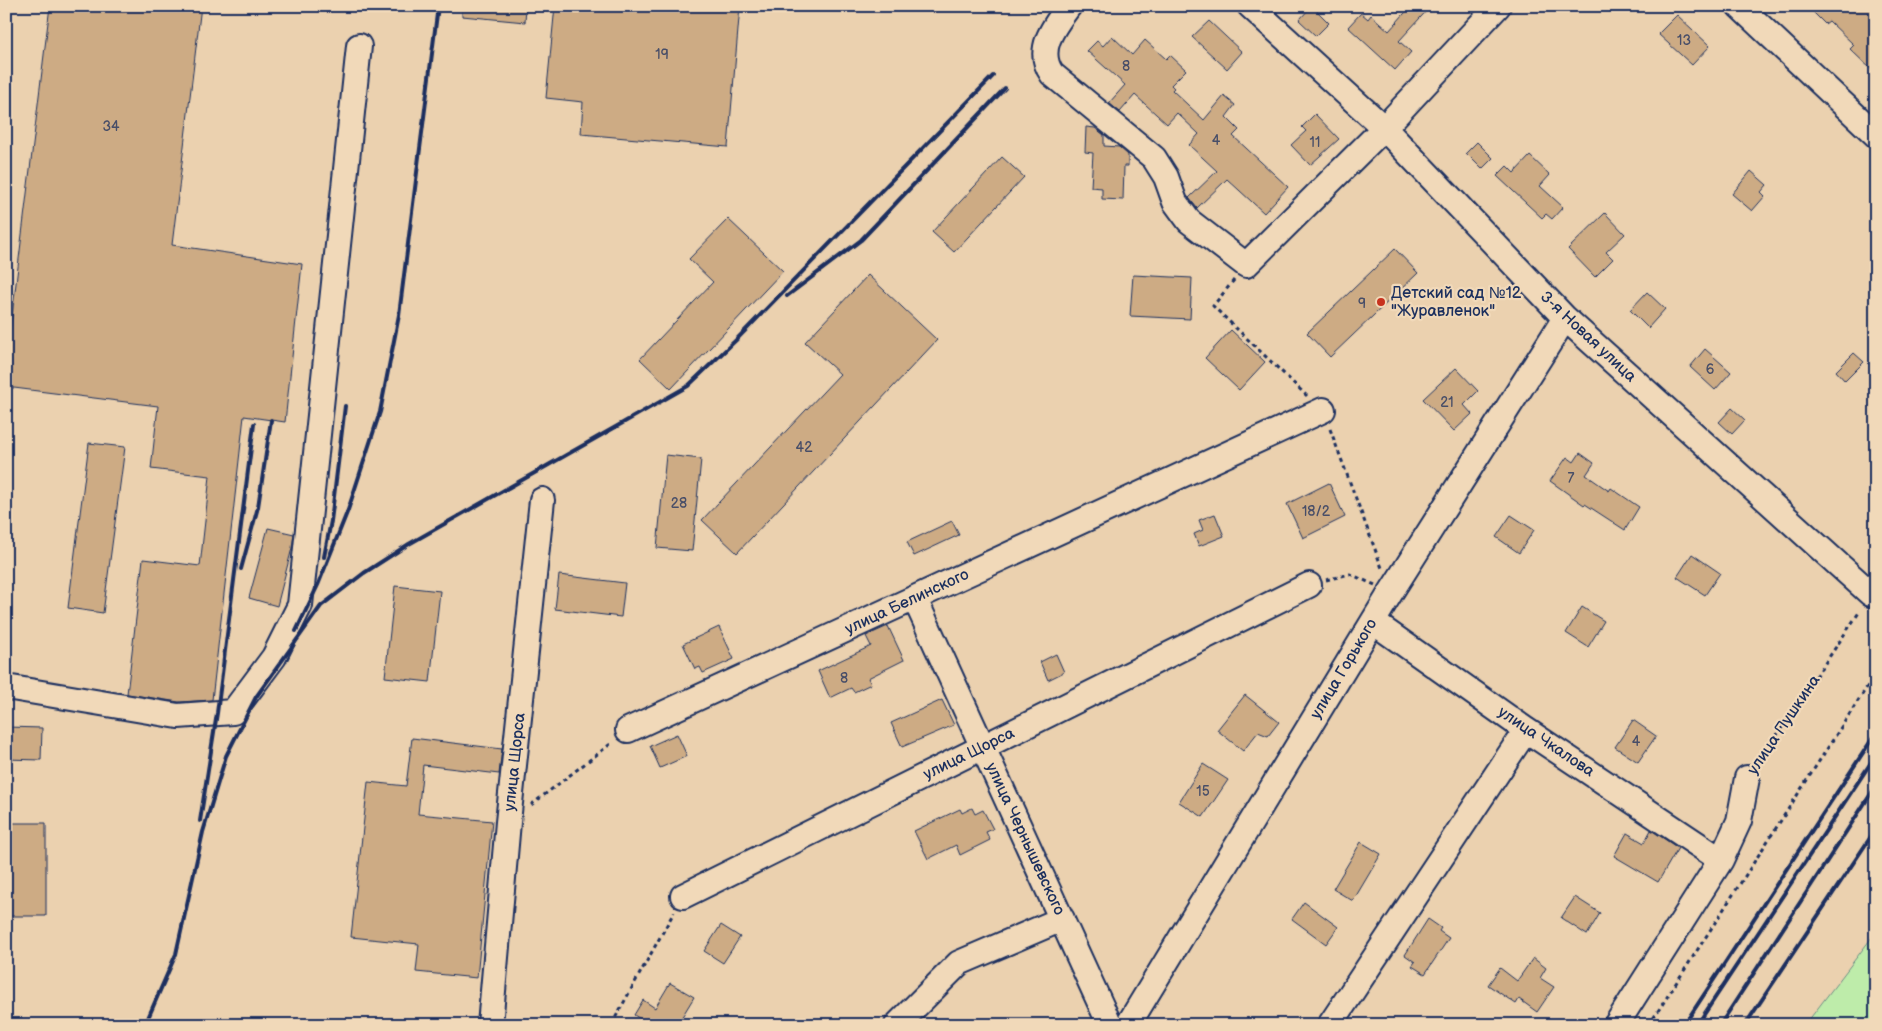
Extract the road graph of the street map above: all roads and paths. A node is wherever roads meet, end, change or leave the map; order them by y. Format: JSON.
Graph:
{"nodes":[{"id":1,"x":1069,"y":6,"type":"edge"},
{"id":2,"x":1250,"y":6,"type":"edge"},
{"id":3,"x":1498,"y":6,"type":"edge"},
{"id":4,"x":1739,"y":6,"type":"edge"},
{"id":5,"x":359,"y":46,"type":"dead end"},
{"id":6,"x":1384,"y":128,"type":"junction"},
{"id":7,"x":1876,"y":135,"type":"edge"},
{"id":8,"x":1565,"y":318,"type":"junction"},
{"id":9,"x":1323,"y":410,"type":"dead end"},
{"id":10,"x":542,"y":500,"type":"dead end"},
{"id":11,"x":1309,"y":585,"type":"joint"},
{"id":12,"x":1391,"y":592,"type":"junction"},
{"id":13,"x":1871,"y":594,"type":"joint"},
{"id":14,"x":915,"y":599,"type":"junction"},
{"id":15,"x":1373,"y":622,"type":"junction"},
{"id":16,"x":1876,"y":674,"type":"edge"},
{"id":17,"x":6,"y":687,"type":"edge"},
{"id":18,"x":628,"y":730,"type":"joint"},
{"id":19,"x":1526,"y":730,"type":"junction"},
{"id":20,"x":983,"y":747,"type":"junction"},
{"id":21,"x":1748,"y":778,"type":"joint"},
{"id":22,"x":508,"y":822,"type":"junction"},
{"id":23,"x":1721,"y":860,"type":"junction"},
{"id":24,"x":683,"y":896,"type":"joint"},
{"id":25,"x":1062,"y":920,"type":"junction"},
{"id":26,"x":490,"y":1025,"type":"edge"},
{"id":27,"x":613,"y":1025,"type":"edge"},
{"id":28,"x":897,"y":1025,"type":"edge"},
{"id":29,"x":1110,"y":1025,"type":"edge"},
{"id":30,"x":1128,"y":1025,"type":"edge"},
{"id":31,"x":1330,"y":1025,"type":"edge"},
{"id":32,"x":1616,"y":1025,"type":"edge"},
{"id":33,"x":1650,"y":1025,"type":"edge"}],
"edges":[{"from":1,"to":6,"type":"street"},
{"from":2,"to":6,"type":"street","name":"3-я Новая улица"},
{"from":3,"to":6,"type":"street"},
{"from":4,"to":7,"type":"street"},
{"from":5,"to":17,"type":"street"},
{"from":6,"to":8,"type":"street","name":"3-я Новая улица"},
{"from":8,"to":12,"type":"street","name":"улица Горького"},
{"from":8,"to":13,"type":"street","name":"3-я Новая улица"},
{"from":9,"to":14,"type":"street","name":"улица Белинского"},
{"from":10,"to":22,"type":"street","name":"улица Щорса"},
{"from":11,"to":12,"type":"path"},
{"from":11,"to":20,"type":"street","name":"улица Щорса"},
{"from":12,"to":15,"type":"street","name":"улица Горького"},
{"from":13,"to":21,"type":"path","name":"улица Пушкина"},
{"from":14,"to":18,"type":"street","name":"улица Белинского"},
{"from":14,"to":20,"type":"street","name":"улица Чернышевского"},
{"from":15,"to":19,"type":"street","name":"улица Чкалова"},
{"from":15,"to":30,"type":"street","name":"улица Горького"},
{"from":16,"to":33,"type":"path"},
{"from":18,"to":22,"type":"path"},
{"from":19,"to":23,"type":"street","name":"улица Чкалова"},
{"from":19,"to":31,"type":"street"},
{"from":20,"to":24,"type":"street","name":"улица Щорса"},
{"from":20,"to":25,"type":"street","name":"улица Чернышевского"},
{"from":21,"to":23,"type":"street","name":"улица Пушкина"},
{"from":22,"to":26,"type":"street","name":"улица Щорса"},
{"from":23,"to":32,"type":"street","name":"улица Пушкина"},
{"from":24,"to":27,"type":"path"},
{"from":25,"to":28,"type":"street"},
{"from":25,"to":29,"type":"street","name":"улица Чернышевского"}]}
